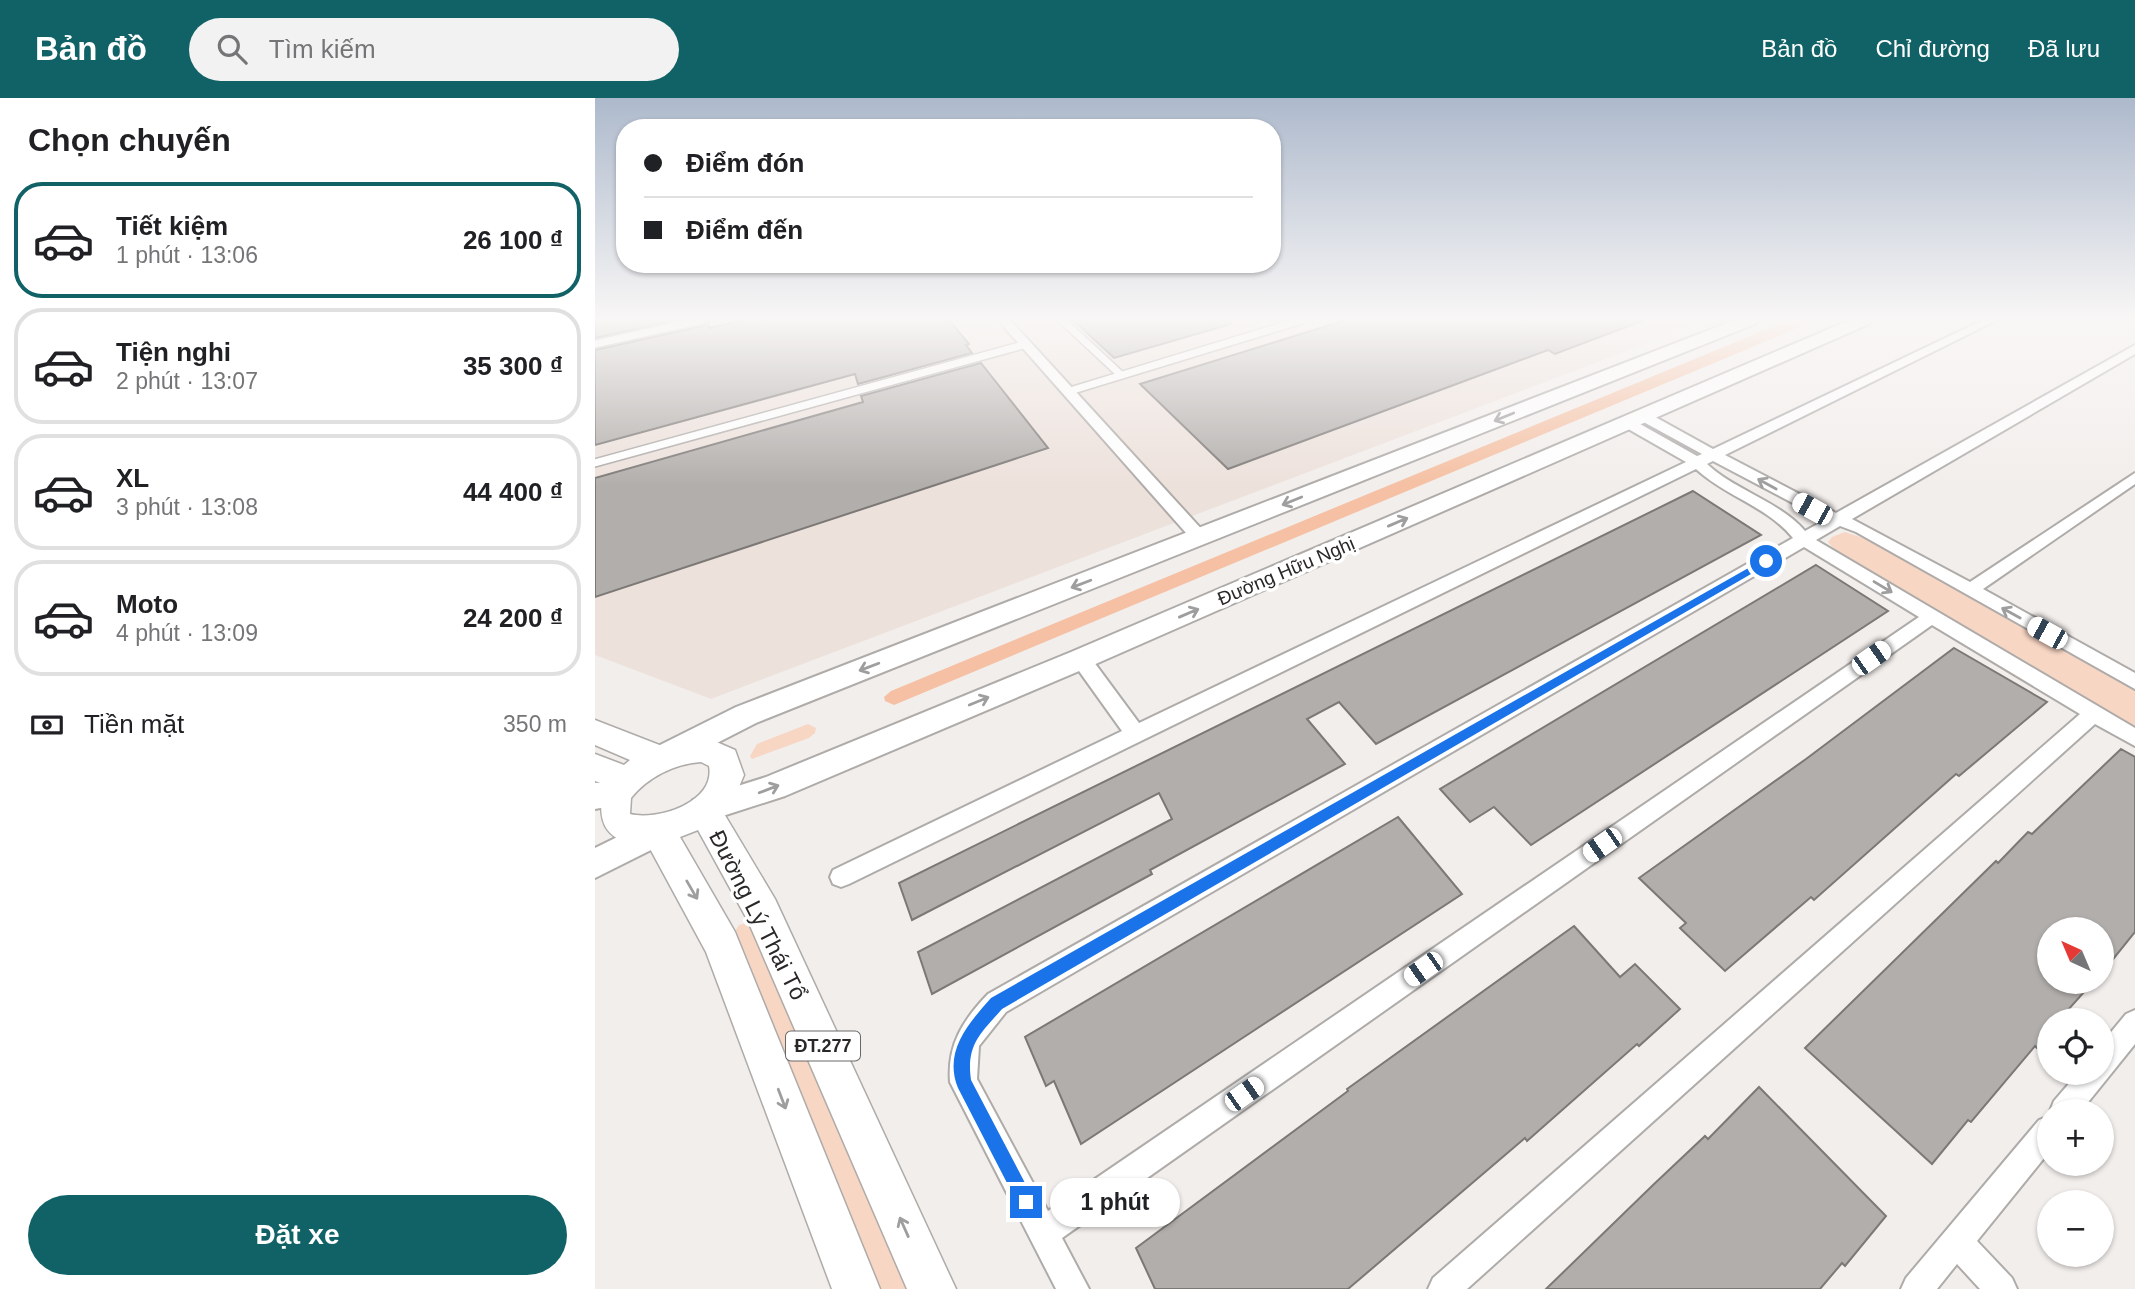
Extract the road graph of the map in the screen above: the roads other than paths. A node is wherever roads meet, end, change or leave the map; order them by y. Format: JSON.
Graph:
{"nodes":[{"id":1,"x":912,"y":376,"type":"edge"},
{"id":2,"x":1056,"y":376,"type":"edge"},
{"id":3,"x":1119,"y":376,"type":"edge"},
{"id":4,"x":1609,"y":376,"type":"edge"},
{"id":5,"x":1735,"y":376,"type":"edge"},
{"id":6,"x":1876,"y":376,"type":"edge"},
{"id":7,"x":2089,"y":376,"type":"edge"},
{"id":8,"x":1070,"y":391,"type":"junction"},
{"id":9,"x":1635,"y":419,"type":"junction"},
{"id":10,"x":1705,"y":458,"type":"junction"},
{"id":11,"x":595,"y":463,"type":"edge"},
{"id":12,"x":2135,"y":477,"type":"edge"},
{"id":13,"x":1839,"y":519,"type":"junction"},
{"id":14,"x":1200,"y":538,"type":"junction"},
{"id":15,"x":1804,"y":540,"type":"junction"},
{"id":16,"x":1970,"y":590,"type":"junction"},
{"id":17,"x":1932,"y":616,"type":"junction"},
{"id":18,"x":1081,"y":659,"type":"junction"},
{"id":19,"x":2133,"y":679,"type":"edge"},
{"id":20,"x":2094,"y":713,"type":"junction"},
{"id":21,"x":595,"y":732,"type":"edge"},
{"id":22,"x":1136,"y":735,"type":"junction"},
{"id":23,"x":2135,"y":738,"type":"edge"},
{"id":24,"x":662,"y":758,"type":"junction"},
{"id":25,"x":595,"y":767,"type":"edge"},
{"id":26,"x":613,"y":790,"type":"edge"},
{"id":27,"x":704,"y":809,"type":"junction"},
{"id":28,"x":658,"y":831,"type":"junction"},
{"id":29,"x":595,"y":864,"type":"edge"},
{"id":30,"x":841,"y":877,"type":"dead end"},
{"id":31,"x":2135,"y":1023,"type":"edge"},
{"id":32,"x":2114,"y":1049,"type":"edge"},
{"id":33,"x":2085,"y":1085,"type":"edge"},
{"id":34,"x":2074,"y":1099,"type":"edge"},
{"id":35,"x":2037,"y":1145,"type":"edge"},
{"id":36,"x":1043,"y":1233,"type":"junction"},
{"id":37,"x":1958,"y":1243,"type":"junction"},
{"id":38,"x":856,"y":1289,"type":"edge"},
{"id":39,"x":932,"y":1289,"type":"edge"},
{"id":40,"x":1073,"y":1289,"type":"edge"},
{"id":41,"x":1444,"y":1289,"type":"edge"},
{"id":42,"x":1917,"y":1289,"type":"edge"},
{"id":43,"x":2001,"y":1289,"type":"edge"}],
"edges":[{"from":1,"to":11,"type":"lane"},
{"from":2,"to":8,"type":"street"},
{"from":3,"to":8,"type":"lane"},
{"from":4,"to":14,"type":"main road","one_way":true},
{"from":5,"to":9,"type":"main road","name":"Đường Hữu Nghị"},
{"from":6,"to":10,"type":"street"},
{"from":7,"to":13,"type":"street"},
{"from":8,"to":14,"type":"street"},
{"from":9,"to":10,"type":"street"},
{"from":18,"to":9,"type":"main road","name":"Đường Hữu Nghị","one_way":true},
{"from":13,"to":10,"type":"street","one_way":true},
{"from":10,"to":15,"type":"street"},
{"from":10,"to":22,"type":"street"},
{"from":12,"to":16,"type":"street"},
{"from":13,"to":15,"type":"street"},
{"from":13,"to":16,"type":"street"},
{"from":14,"to":24,"type":"main road","one_way":true},
{"from":15,"to":17,"type":"street","one_way":true},
{"from":15,"to":36,"type":"street"},
{"from":19,"to":16,"type":"street","one_way":true},
{"from":17,"to":20,"type":"street"},
{"from":17,"to":36,"type":"street"},
{"from":18,"to":22,"type":"street"},
{"from":27,"to":18,"type":"main road","name":"Đường Hữu Nghị","one_way":true},
{"from":20,"to":23,"type":"street"},
{"from":20,"to":41,"type":"street"},
{"from":21,"to":24,"type":"main road"},
{"from":22,"to":30,"type":"street"},
{"from":24,"to":26,"type":"main road"},
{"from":24,"to":27,"type":"main road"},
{"from":25,"to":26,"type":"main road"},
{"from":26,"to":28,"type":"main road"},
{"from":27,"to":28,"type":"main road"},
{"from":39,"to":27,"type":"main road","name":"Đường Lý Thái Tổ","number":"ĐT.277","one_way":true},
{"from":28,"to":29,"type":"main road"},
{"from":28,"to":38,"type":"main road","number":"ĐT.277","one_way":true},
{"from":31,"to":32,"type":"street"},
{"from":33,"to":34,"type":"street"},
{"from":35,"to":37,"type":"street"},
{"from":36,"to":40,"type":"street"},
{"from":37,"to":42,"type":"street"},
{"from":37,"to":43,"type":"street"}]}
